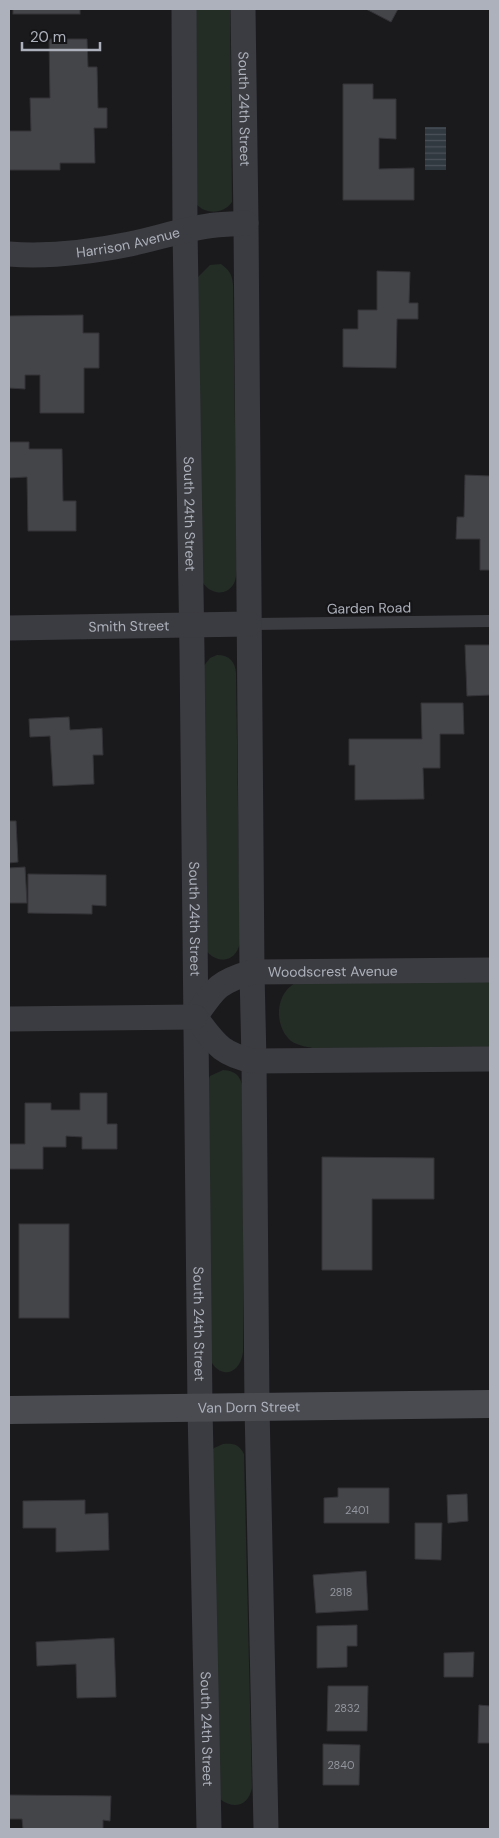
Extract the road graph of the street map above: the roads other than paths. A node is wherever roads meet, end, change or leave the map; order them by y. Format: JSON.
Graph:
{"nodes":[{"id":1,"x":184,"y":9,"type":"edge"},
{"id":2,"x":243,"y":9,"type":"edge"},
{"id":3,"x":246,"y":223,"type":"junction"},
{"id":4,"x":185,"y":230,"type":"junction"},
{"id":5,"x":9,"y":254,"type":"edge"},
{"id":6,"x":490,"y":621,"type":"edge"},
{"id":7,"x":249,"y":624,"type":"junction"},
{"id":8,"x":191,"y":625,"type":"junction"},
{"id":9,"x":9,"y":628,"type":"edge"},
{"id":10,"x":490,"y":970,"type":"edge"},
{"id":11,"x":252,"y":972,"type":"junction"},
{"id":12,"x":196,"y":1017,"type":"junction"},
{"id":13,"x":9,"y":1019,"type":"edge"},
{"id":14,"x":490,"y":1059,"type":"edge"},
{"id":15,"x":254,"y":1061,"type":"junction"},
{"id":16,"x":490,"y":1404,"type":"edge"},
{"id":17,"x":257,"y":1407,"type":"junction"},
{"id":18,"x":200,"y":1408,"type":"junction"},
{"id":19,"x":9,"y":1410,"type":"edge"},
{"id":20,"x":209,"y":1829,"type":"edge"},
{"id":21,"x":266,"y":1829,"type":"edge"}],
"edges":[{"from":1,"to":4,"type":"street","name":"South 24th Street"},
{"from":2,"to":3,"type":"street","name":"South 24th Street"},
{"from":3,"to":4,"type":"street","name":"Harrison Avenue"},
{"from":3,"to":7,"type":"street","name":"South 24th Street"},
{"from":4,"to":5,"type":"street","name":"Harrison Avenue"},
{"from":4,"to":8,"type":"street","name":"South 24th Street"},
{"from":6,"to":7,"type":"lane","name":"Garden Road"},
{"from":7,"to":8,"type":"street","name":"Smith Street"},
{"from":7,"to":11,"type":"street","name":"South 24th Street"},
{"from":8,"to":9,"type":"street","name":"Smith Street"},
{"from":8,"to":12,"type":"street","name":"South 24th Street"},
{"from":10,"to":11,"type":"street","name":"Woodscrest Avenue"},
{"from":11,"to":12,"type":"street","name":"Woodscrest Avenue"},
{"from":11,"to":15,"type":"street","name":"South 24th Street"},
{"from":12,"to":13,"type":"street"},
{"from":12,"to":15,"type":"street"},
{"from":12,"to":18,"type":"street","name":"South 24th Street"},
{"from":14,"to":15,"type":"street"},
{"from":15,"to":17,"type":"street","name":"South 24th Street"},
{"from":16,"to":17,"type":"main road","name":"Van Dorn Street"},
{"from":17,"to":18,"type":"main road","name":"Van Dorn Street"},
{"from":17,"to":21,"type":"street","name":"South 24th Street"},
{"from":18,"to":19,"type":"main road","name":"Van Dorn Street"},
{"from":18,"to":20,"type":"street","name":"South 24th Street"}]}
